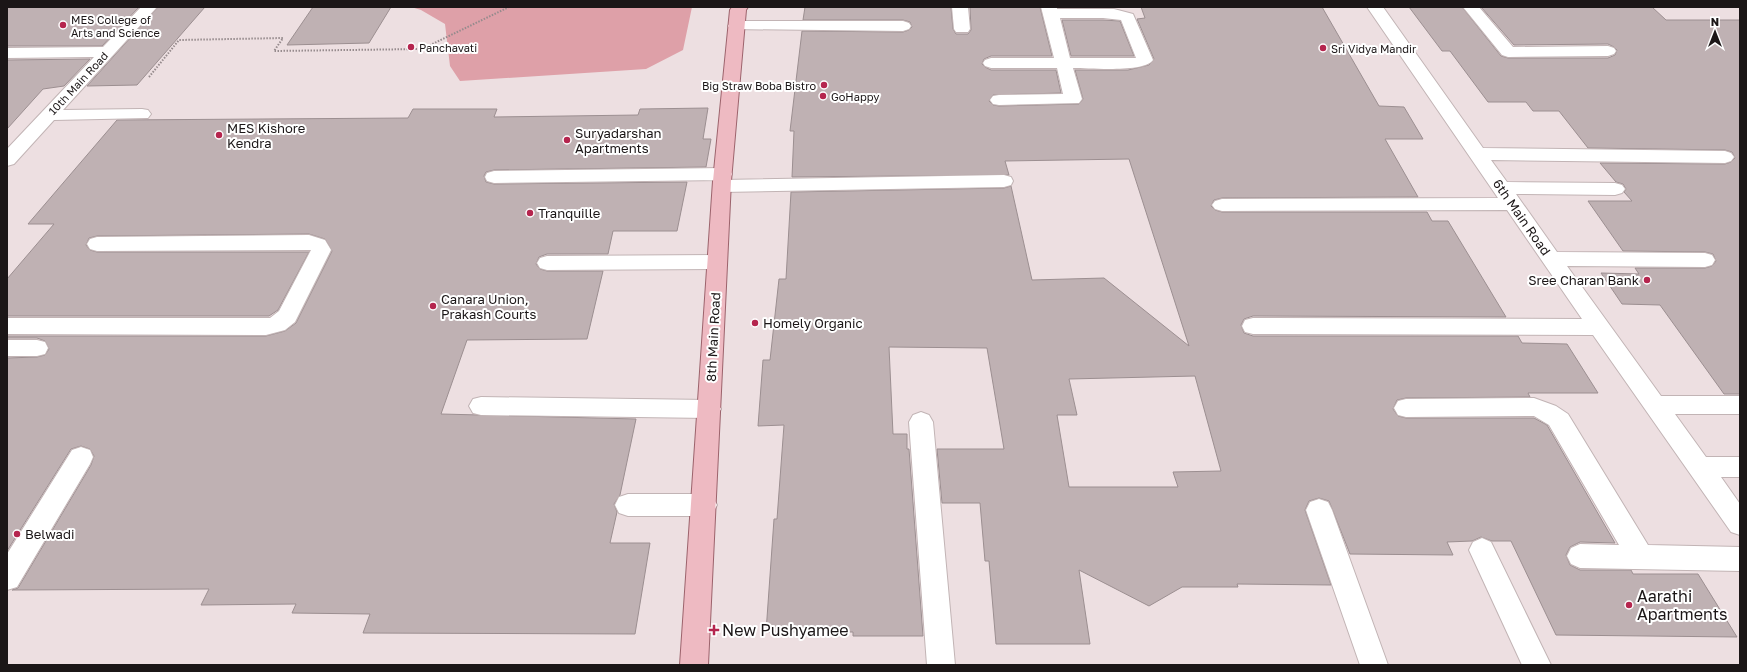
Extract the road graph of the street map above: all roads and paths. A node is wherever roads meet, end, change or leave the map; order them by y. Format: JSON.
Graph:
{"nodes":[{"id":1,"x":149,"y":7,"type":"edge"},
{"id":2,"x":509,"y":7,"type":"edge"},
{"id":3,"x":960,"y":7,"type":"edge"},
{"id":4,"x":1375,"y":7,"type":"edge"},
{"id":5,"x":1471,"y":7,"type":"edge"},
{"id":6,"x":1050,"y":11,"type":"edge"},
{"id":7,"x":737,"y":12,"type":"edge"},
{"id":8,"x":903,"y":26,"type":"dead end"},
{"id":9,"x":962,"y":29,"type":"dead end"},
{"id":10,"x":107,"y":52,"type":"junction"},
{"id":11,"x":1608,"y":52,"type":"dead end"},
{"id":12,"x":7,"y":53,"type":"edge"},
{"id":13,"x":991,"y":63,"type":"dead end"},
{"id":14,"x":1065,"y":63,"type":"junction"},
{"id":15,"x":149,"y":77,"type":"dead end"},
{"id":16,"x":999,"y":100,"type":"dead end"},
{"id":17,"x":142,"y":114,"type":"dead end"},
{"id":18,"x":48,"y":115,"type":"junction"},
{"id":19,"x":1478,"y":154,"type":"junction"},
{"id":20,"x":1725,"y":157,"type":"dead end"},
{"id":21,"x":7,"y":160,"type":"edge"},
{"id":22,"x":494,"y":176,"type":"dead end"},
{"id":23,"x":722,"y":180,"type":"junction"},
{"id":24,"x":1004,"y":181,"type":"dead end"},
{"id":25,"x":1615,"y":189,"type":"dead end"},
{"id":26,"x":1508,"y":196,"type":"junction"},
{"id":27,"x":1222,"y":205,"type":"dead end"},
{"id":28,"x":97,"y":244,"type":"dead end"},
{"id":29,"x":1551,"y":259,"type":"junction"},
{"id":30,"x":1705,"y":260,"type":"dead end"},
{"id":31,"x":717,"y":262,"type":"junction"},
{"id":32,"x":547,"y":263,"type":"dead end"},
{"id":33,"x":7,"y":326,"type":"edge"},
{"id":34,"x":1253,"y":326,"type":"dead end"},
{"id":35,"x":1599,"y":327,"type":"junction"},
{"id":36,"x":7,"y":348,"type":"edge"},
{"id":37,"x":36,"y":348,"type":"dead end"},
{"id":38,"x":1656,"y":405,"type":"junction"},
{"id":39,"x":1740,"y":405,"type":"edge"},
{"id":40,"x":481,"y":406,"type":"dead end"},
{"id":41,"x":1406,"y":408,"type":"dead end"},
{"id":42,"x":709,"y":409,"type":"junction"},
{"id":43,"x":921,"y":422,"type":"dead end"},
{"id":44,"x":81,"y":457,"type":"dead end"},
{"id":45,"x":1700,"y":467,"type":"junction"},
{"id":46,"x":1740,"y":467,"type":"edge"},
{"id":47,"x":628,"y":505,"type":"dead end"},
{"id":48,"x":704,"y":505,"type":"junction"},
{"id":49,"x":1319,"y":510,"type":"dead end"},
{"id":50,"x":1740,"y":524,"type":"edge"},
{"id":51,"x":1482,"y":550,"type":"dead end"},
{"id":52,"x":1580,"y":556,"type":"dead end"},
{"id":53,"x":1641,"y":558,"type":"junction"},
{"id":54,"x":1740,"y":559,"type":"edge"},
{"id":55,"x":7,"y":578,"type":"edge"},
{"id":56,"x":694,"y":665,"type":"edge"},
{"id":57,"x":941,"y":665,"type":"edge"},
{"id":58,"x":1374,"y":665,"type":"edge"},
{"id":59,"x":1537,"y":665,"type":"edge"}],
"edges":[{"from":1,"to":10,"type":"street","name":"10th Main Road"},
{"from":2,"to":15,"type":"path"},
{"from":3,"to":9,"type":"street"},
{"from":4,"to":19,"type":"street","name":"6th Main Road"},
{"from":5,"to":11,"type":"street"},
{"from":6,"to":14,"type":"street"},
{"from":6,"to":14,"type":"street"},
{"from":7,"to":8,"type":"street"},
{"from":7,"to":23,"type":"main road","name":"8th Main Road"},
{"from":10,"to":12,"type":"street"},
{"from":10,"to":18,"type":"street","name":"10th Main Road"},
{"from":13,"to":14,"type":"street"},
{"from":14,"to":16,"type":"street"},
{"from":17,"to":18,"type":"street"},
{"from":18,"to":21,"type":"street","name":"10th Main Road"},
{"from":19,"to":20,"type":"street"},
{"from":19,"to":26,"type":"street","name":"6th Main Road"},
{"from":22,"to":23,"type":"street"},
{"from":23,"to":24,"type":"street"},
{"from":23,"to":31,"type":"main road","name":"8th Main Road"},
{"from":25,"to":26,"type":"street"},
{"from":26,"to":27,"type":"street"},
{"from":26,"to":29,"type":"street","name":"6th Main Road"},
{"from":28,"to":33,"type":"street"},
{"from":29,"to":30,"type":"street"},
{"from":29,"to":35,"type":"street","name":"6th Main Road"},
{"from":31,"to":32,"type":"street"},
{"from":31,"to":42,"type":"main road","name":"8th Main Road"},
{"from":34,"to":35,"type":"street"},
{"from":35,"to":38,"type":"street","name":"6th Main Road"},
{"from":36,"to":37,"type":"street"},
{"from":38,"to":39,"type":"street"},
{"from":38,"to":45,"type":"street","name":"6th Main Road"},
{"from":40,"to":42,"type":"street"},
{"from":41,"to":53,"type":"street"},
{"from":42,"to":48,"type":"main road","name":"8th Main Road"},
{"from":43,"to":57,"type":"street"},
{"from":44,"to":55,"type":"street"},
{"from":45,"to":46,"type":"street"},
{"from":45,"to":50,"type":"street","name":"6th Main Road"},
{"from":47,"to":48,"type":"street"},
{"from":48,"to":56,"type":"main road","name":"8th Main Road"},
{"from":49,"to":58,"type":"street"},
{"from":51,"to":59,"type":"street"},
{"from":52,"to":53,"type":"street"},
{"from":53,"to":54,"type":"street"}]}
